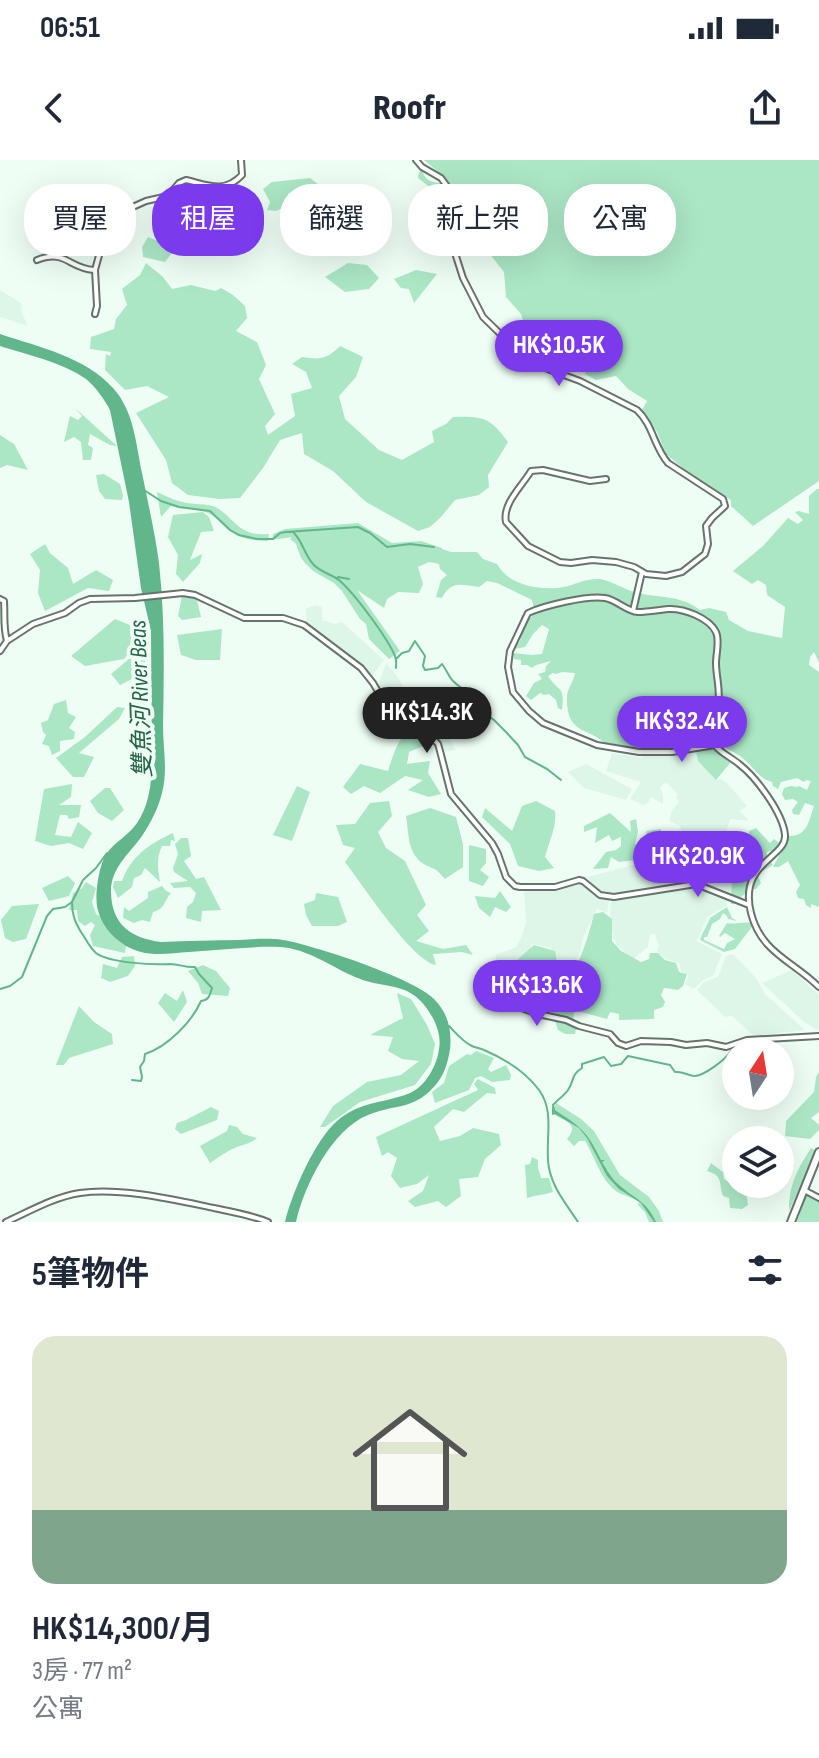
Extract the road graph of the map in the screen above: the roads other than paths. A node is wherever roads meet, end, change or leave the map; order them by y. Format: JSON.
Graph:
{"nodes":[{"id":1,"x":241,"y":160,"type":"edge"},
{"id":2,"x":416,"y":160,"type":"edge"},
{"id":3,"x":37,"y":260,"type":"dead end"},
{"id":4,"x":95,"y":270,"type":"junction"},
{"id":5,"x":95,"y":314,"type":"dead end"},
{"id":6,"x":606,"y":479,"type":"dead end"},
{"id":7,"x":642,"y":572,"type":"junction"},
{"id":8,"x":0,"y":599,"type":"edge"},
{"id":9,"x":633,"y":611,"type":"junction"},
{"id":10,"x":7,"y":641,"type":"junction"},
{"id":11,"x":0,"y":651,"type":"edge"},
{"id":12,"x":715,"y":745,"type":"junction"},
{"id":13,"x":749,"y":905,"type":"junction"},
{"id":14,"x":819,"y":987,"type":"edge"},
{"id":15,"x":516,"y":1006,"type":"dead end"},
{"id":16,"x":819,"y":1036,"type":"edge"},
{"id":17,"x":819,"y":1152,"type":"edge"},
{"id":18,"x":804,"y":1190,"type":"junction"},
{"id":19,"x":819,"y":1198,"type":"edge"},
{"id":20,"x":6,"y":1222,"type":"edge"},
{"id":21,"x":268,"y":1222,"type":"edge"},
{"id":22,"x":791,"y":1222,"type":"edge"}],
"edges":[{"from":1,"to":4,"type":"street"},
{"from":2,"to":7,"type":"street"},
{"from":3,"to":4,"type":"street"},
{"from":4,"to":5,"type":"street"},
{"from":6,"to":7,"type":"street"},
{"from":7,"to":9,"type":"street"},
{"from":8,"to":10,"type":"street"},
{"from":9,"to":12,"type":"street"},
{"from":9,"to":12,"type":"street"},
{"from":10,"to":11,"type":"street"},
{"from":10,"to":13,"type":"street"},
{"from":12,"to":13,"type":"street"},
{"from":13,"to":14,"type":"street"},
{"from":15,"to":16,"type":"street"},
{"from":17,"to":18,"type":"main road"},
{"from":18,"to":19,"type":"street"},
{"from":18,"to":22,"type":"main road"},
{"from":20,"to":21,"type":"street"}]}
